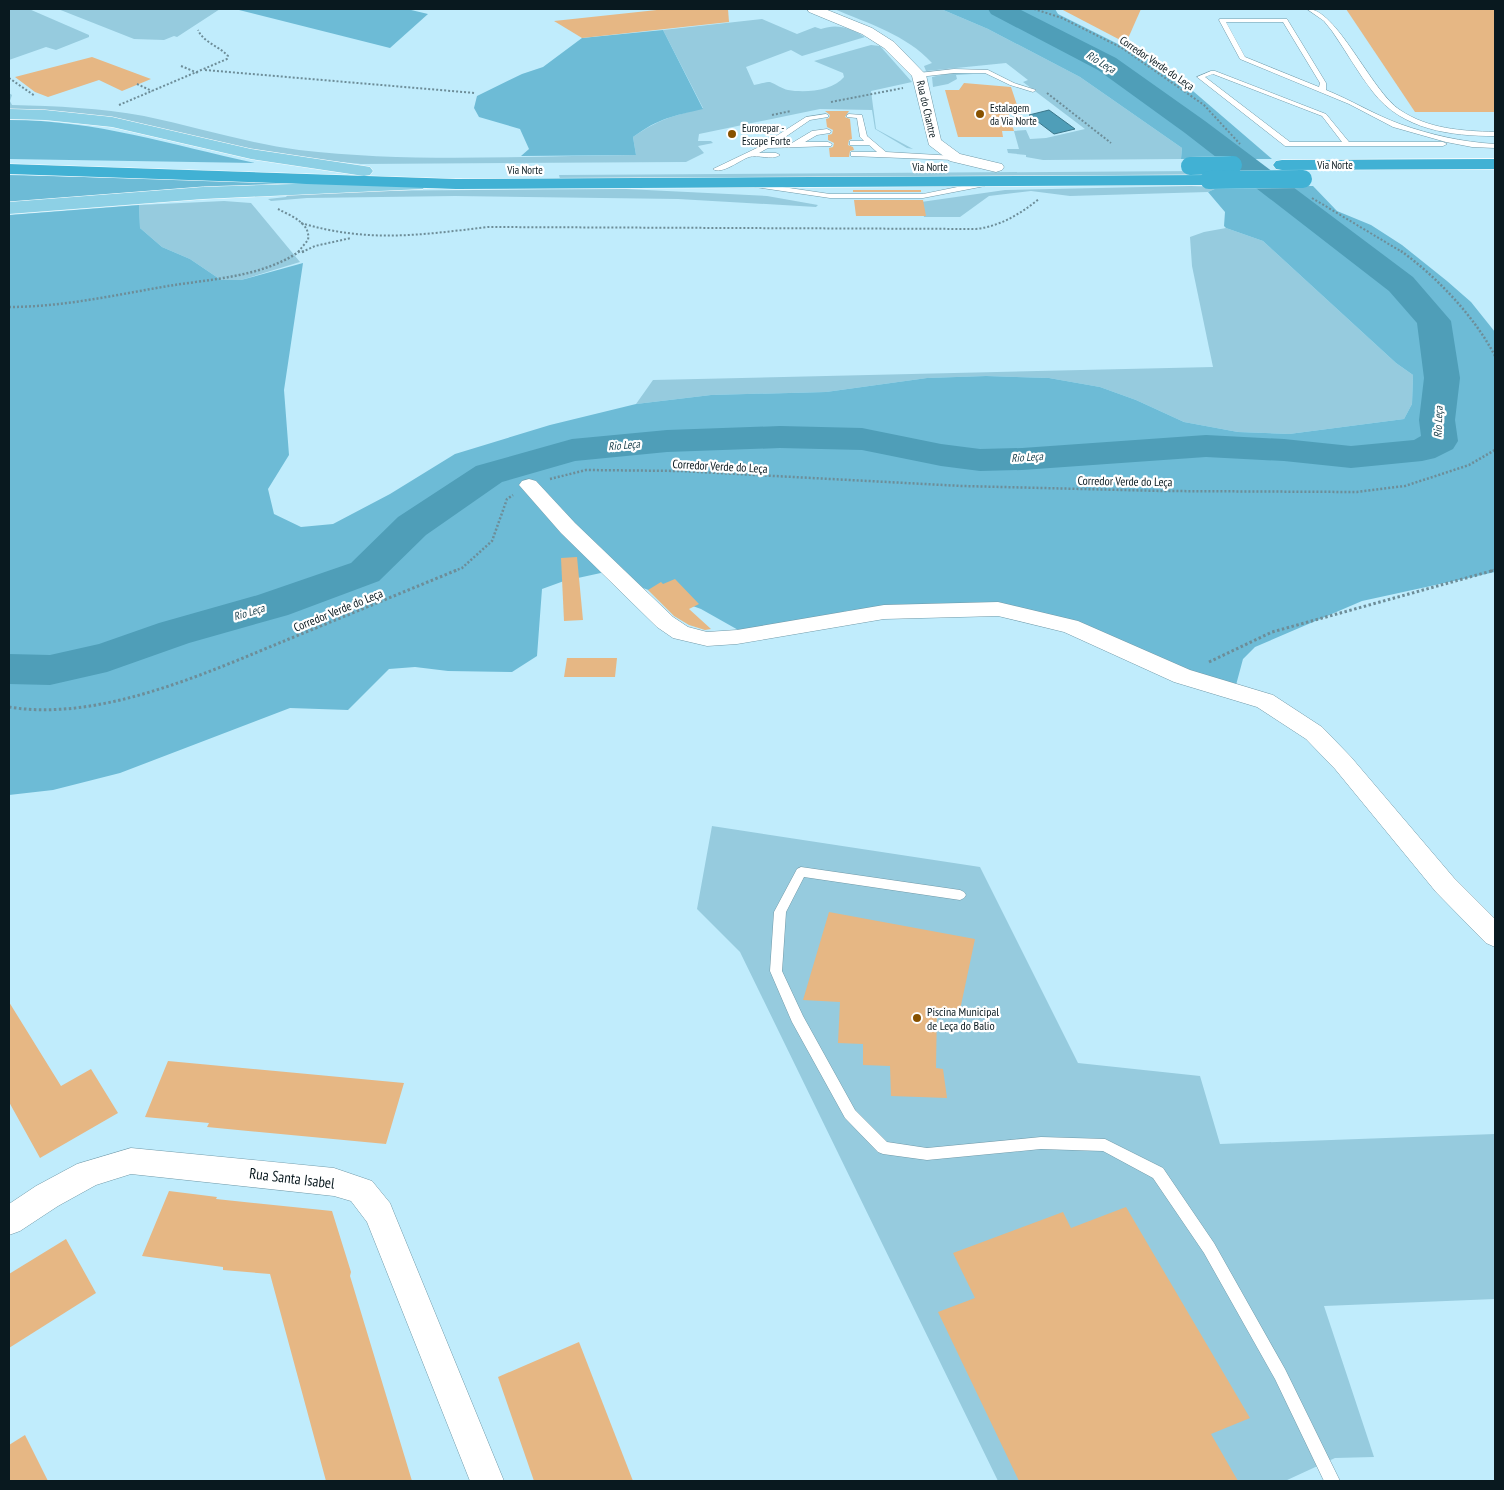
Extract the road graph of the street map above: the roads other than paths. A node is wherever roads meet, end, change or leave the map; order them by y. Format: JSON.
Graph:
{"nodes":[{"id":1,"x":814,"y":9,"type":"edge"},
{"id":2,"x":1310,"y":9,"type":"edge"},
{"id":3,"x":920,"y":80,"type":"junction"},
{"id":4,"x":1033,"y":90,"type":"road end"},
{"id":5,"x":1322,"y":92,"type":"junction"},
{"id":6,"x":9,"y":114,"type":"edge"},
{"id":7,"x":826,"y":118,"type":"dead end"},
{"id":8,"x":850,"y":118,"type":"dead end"},
{"id":9,"x":1495,"y":134,"type":"edge"},
{"id":10,"x":857,"y":140,"type":"junction"},
{"id":11,"x":934,"y":142,"type":"junction"},
{"id":12,"x":870,"y":143,"type":"junction"},
{"id":13,"x":798,"y":144,"type":"junction"},
{"id":14,"x":1347,"y":144,"type":"junction"},
{"id":15,"x":1465,"y":144,"type":"junction"},
{"id":16,"x":1495,"y":146,"type":"edge"},
{"id":17,"x":765,"y":148,"type":"junction"},
{"id":18,"x":877,"y":149,"type":"junction"},
{"id":19,"x":884,"y":154,"type":"junction"},
{"id":20,"x":752,"y":155,"type":"junction"},
{"id":21,"x":917,"y":156,"type":"junction"},
{"id":22,"x":955,"y":158,"type":"junction"},
{"id":23,"x":9,"y":164,"type":"edge"},
{"id":24,"x":1495,"y":164,"type":"edge"},
{"id":25,"x":9,"y":169,"type":"edge"},
{"id":26,"x":717,"y":169,"type":"junction"},
{"id":27,"x":364,"y":171,"type":"junction"},
{"id":28,"x":996,"y":174,"type":"junction"},
{"id":29,"x":1495,"y":178,"type":"edge"},
{"id":30,"x":456,"y":184,"type":"junction"},
{"id":31,"x":9,"y":208,"type":"edge"},
{"id":32,"x":529,"y":485,"type":"road end"},
{"id":33,"x":960,"y":895,"type":"dead end"},
{"id":34,"x":1495,"y":936,"type":"edge"},
{"id":35,"x":9,"y":1221,"type":"edge"},
{"id":36,"x":487,"y":1481,"type":"edge"},
{"id":37,"x":1332,"y":1481,"type":"edge"}],
"edges":[{"from":1,"to":3,"type":"street","name":"Rua do Chantre"},
{"from":2,"to":9,"type":"lane"},
{"from":3,"to":4,"type":"lane"},
{"from":3,"to":11,"type":"street","name":"Rua do Chantre"},
{"from":5,"to":5,"type":"lane"},
{"from":5,"to":15,"type":"lane"},
{"from":6,"to":27,"type":"main road"},
{"from":7,"to":17,"type":"lane"},
{"from":8,"to":10,"type":"lane"},
{"from":10,"to":12,"type":"lane"},
{"from":10,"to":12,"type":"lane"},
{"from":10,"to":18,"type":"lane"},
{"from":10,"to":19,"type":"lane"},
{"from":11,"to":21,"type":"lane"},
{"from":11,"to":22,"type":"street","name":"Rua do Chantre"},
{"from":12,"to":18,"type":"lane"},
{"from":13,"to":13,"type":"lane"},
{"from":13,"to":17,"type":"lane"},
{"from":14,"to":14,"type":"lane"},
{"from":14,"to":15,"type":"lane"},
{"from":15,"to":16,"type":"lane"},
{"from":17,"to":20,"type":"lane"},
{"from":17,"to":20,"type":"lane"},
{"from":18,"to":19,"type":"lane"},
{"from":19,"to":21,"type":"lane"},
{"from":20,"to":26,"type":"lane"},
{"from":21,"to":22,"type":"lane"},
{"from":22,"to":28,"type":"street","name":"Rua do Chantre"},
{"from":23,"to":27,"type":"highway","name":"Via Norte"},
{"from":24,"to":28,"type":"highway","name":"Via Norte","bridge":true},
{"from":25,"to":30,"type":"highway","name":"Via Norte"},
{"from":26,"to":27,"type":"highway","name":"Via Norte"},
{"from":26,"to":28,"type":"highway","name":"Via Norte"},
{"from":28,"to":29,"type":"highway","name":"Via Norte","bridge":true},
{"from":28,"to":30,"type":"highway","name":"Via Norte"},
{"from":30,"to":31,"type":"main road"},
{"from":32,"to":34,"type":"street"},
{"from":33,"to":37,"type":"lane"},
{"from":35,"to":36,"type":"street","name":"Rua Santa Isabel"}]}
